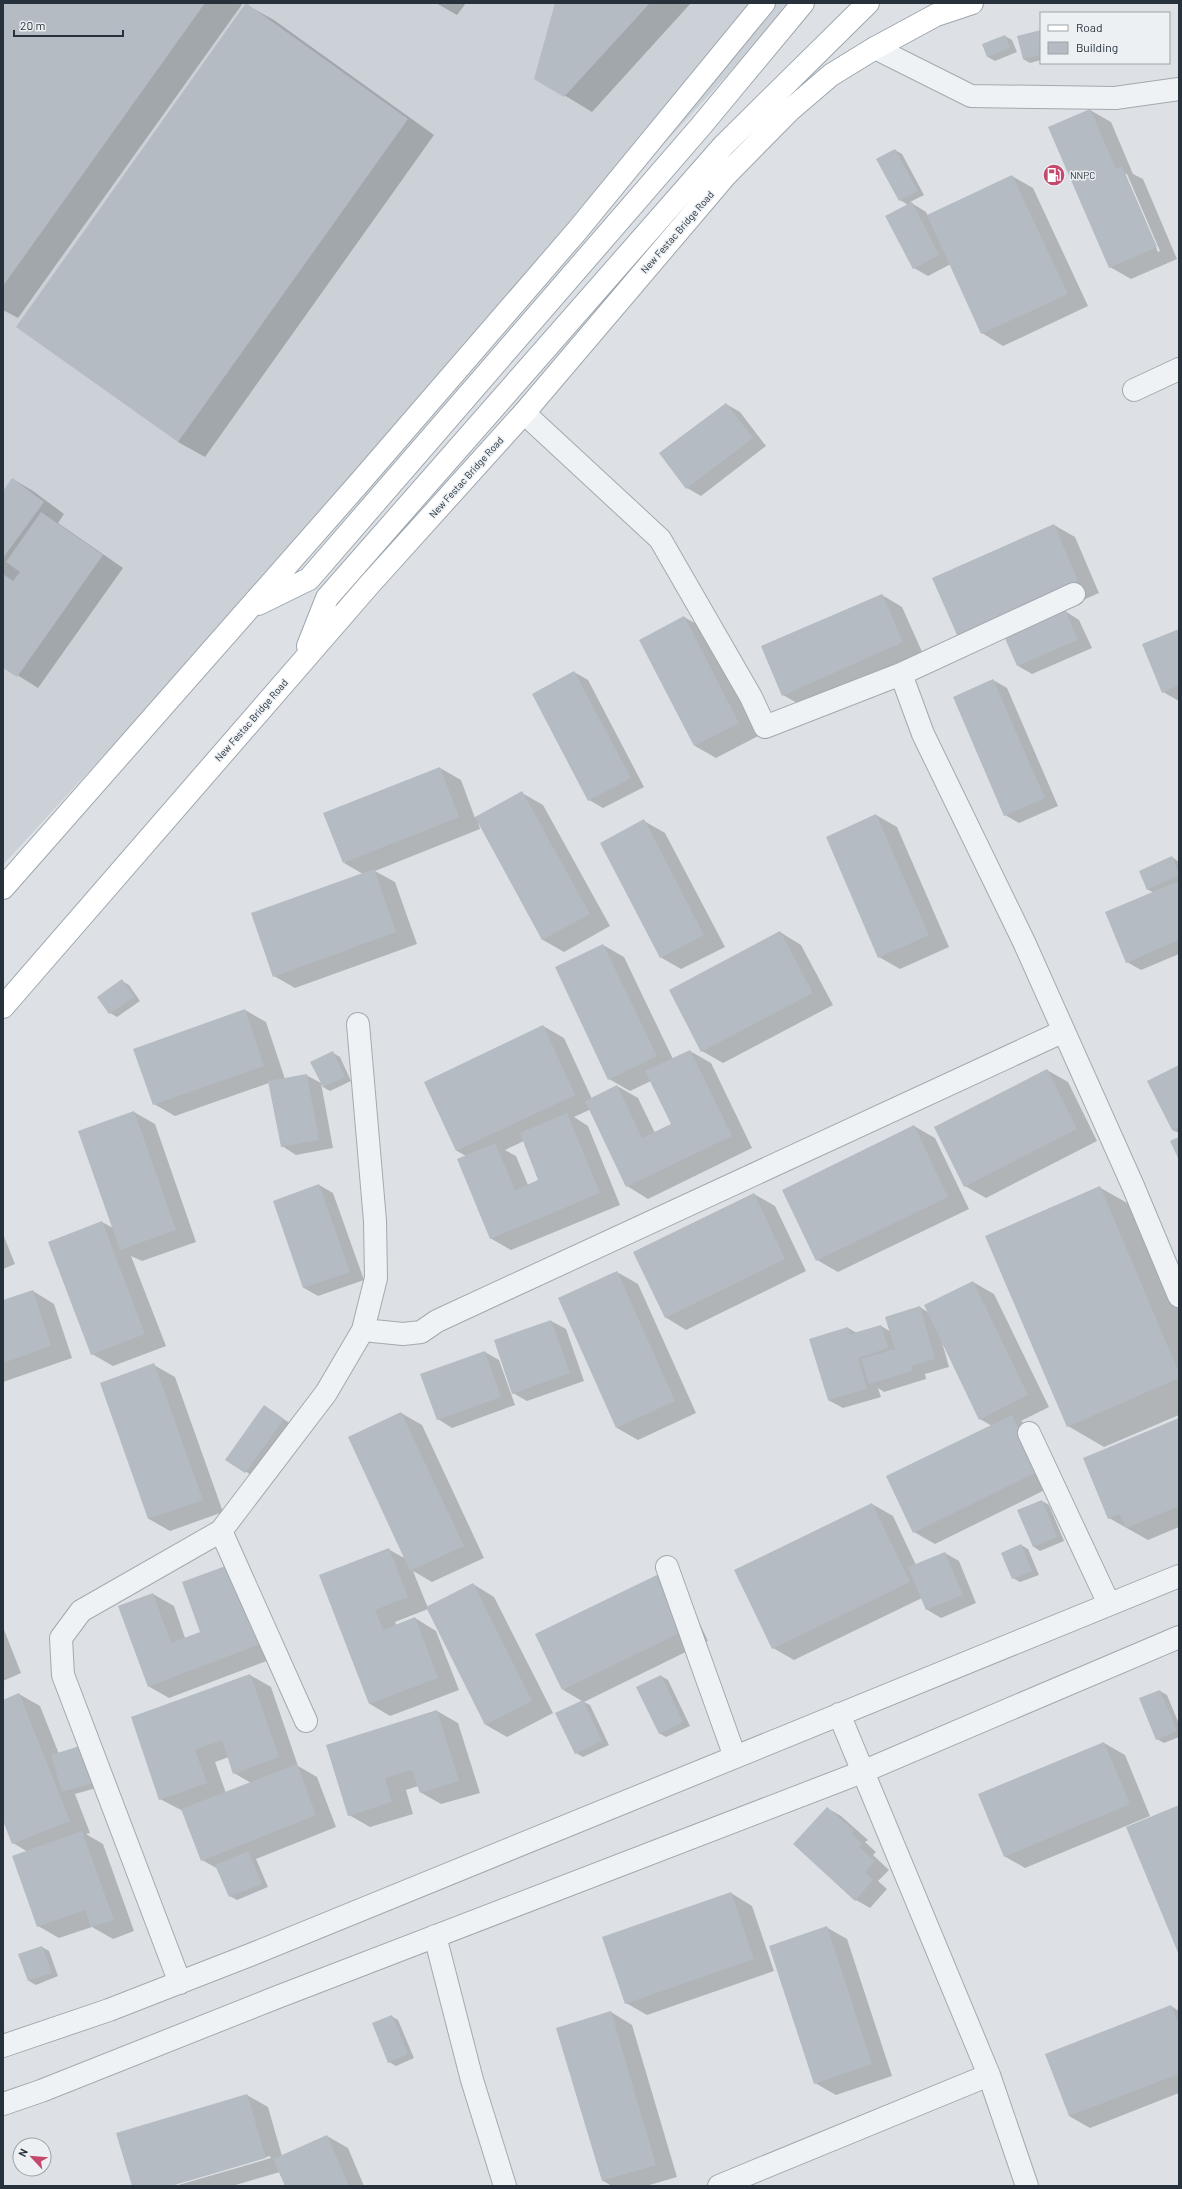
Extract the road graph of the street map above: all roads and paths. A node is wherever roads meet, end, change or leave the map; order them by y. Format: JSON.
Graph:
{"nodes":[{"id":1,"x":764,"y":3,"type":"edge"},
{"id":2,"x":803,"y":3,"type":"edge"},
{"id":3,"x":972,"y":3,"type":"edge"},
{"id":4,"x":865,"y":7,"type":"edge"},
{"id":5,"x":875,"y":48,"type":"junction"},
{"id":6,"x":1179,"y":89,"type":"edge"},
{"id":7,"x":1179,"y":369,"type":"edge"},
{"id":8,"x":1134,"y":390,"type":"dead end"},
{"id":9,"x":524,"y":413,"type":"junction"},
{"id":10,"x":1074,"y":594,"type":"dead end"},
{"id":11,"x":249,"y":608,"type":"junction"},
{"id":12,"x":303,"y":661,"type":"junction"},
{"id":13,"x":901,"y":674,"type":"junction"},
{"id":14,"x":3,"y":888,"type":"edge"},
{"id":15,"x":3,"y":1006,"type":"edge"},
{"id":16,"x":358,"y":1024,"type":"dead end"},
{"id":17,"x":1064,"y":1031,"type":"junction"},
{"id":18,"x":1179,"y":1296,"type":"edge"},
{"id":19,"x":363,"y":1330,"type":"junction"},
{"id":20,"x":1029,"y":1433,"type":"dead end"},
{"id":21,"x":221,"y":1531,"type":"junction"},
{"id":22,"x":667,"y":1567,"type":"dead end"},
{"id":23,"x":1179,"y":1576,"type":"edge"},
{"id":24,"x":1109,"y":1604,"type":"junction"},
{"id":25,"x":1179,"y":1636,"type":"edge"},
{"id":26,"x":839,"y":1714,"type":"junction"},
{"id":27,"x":306,"y":1721,"type":"dead end"},
{"id":28,"x":735,"y":1757,"type":"junction"},
{"id":29,"x":862,"y":1772,"type":"junction"},
{"id":30,"x":434,"y":1936,"type":"junction"},
{"id":31,"x":180,"y":1983,"type":"junction"},
{"id":32,"x":3,"y":2046,"type":"edge"},
{"id":33,"x":989,"y":2075,"type":"junction"},
{"id":34,"x":3,"y":2104,"type":"edge"},
{"id":35,"x":505,"y":2186,"type":"edge"},
{"id":36,"x":719,"y":2186,"type":"edge"},
{"id":37,"x":1027,"y":2186,"type":"edge"}],
"edges":[{"from":1,"to":11,"type":"main road"},
{"from":2,"to":11,"type":"main road"},
{"from":3,"to":5,"type":"main road","name":"New Festac Bridge Road"},
{"from":4,"to":12,"type":"main road"},
{"from":5,"to":6,"type":"street"},
{"from":5,"to":9,"type":"main road","name":"New Festac Bridge Road"},
{"from":7,"to":8,"type":"street"},
{"from":9,"to":12,"type":"main road","name":"New Festac Bridge Road"},
{"from":9,"to":13,"type":"street"},
{"from":10,"to":13,"type":"street"},
{"from":11,"to":14,"type":"main road"},
{"from":12,"to":15,"type":"main road","name":"New Festac Bridge Road"},
{"from":13,"to":17,"type":"street"},
{"from":16,"to":19,"type":"street"},
{"from":17,"to":18,"type":"street"},
{"from":17,"to":19,"type":"street"},
{"from":19,"to":21,"type":"street"},
{"from":20,"to":24,"type":"street"},
{"from":21,"to":27,"type":"street"},
{"from":21,"to":31,"type":"street"},
{"from":22,"to":28,"type":"street"},
{"from":23,"to":24,"type":"street"},
{"from":24,"to":26,"type":"street"},
{"from":25,"to":29,"type":"street"},
{"from":26,"to":28,"type":"street"},
{"from":26,"to":29,"type":"street"},
{"from":28,"to":31,"type":"street"},
{"from":29,"to":30,"type":"street"},
{"from":29,"to":33,"type":"street"},
{"from":30,"to":34,"type":"street"},
{"from":30,"to":35,"type":"street"},
{"from":31,"to":32,"type":"street"},
{"from":33,"to":36,"type":"street"},
{"from":33,"to":37,"type":"street"}]}
